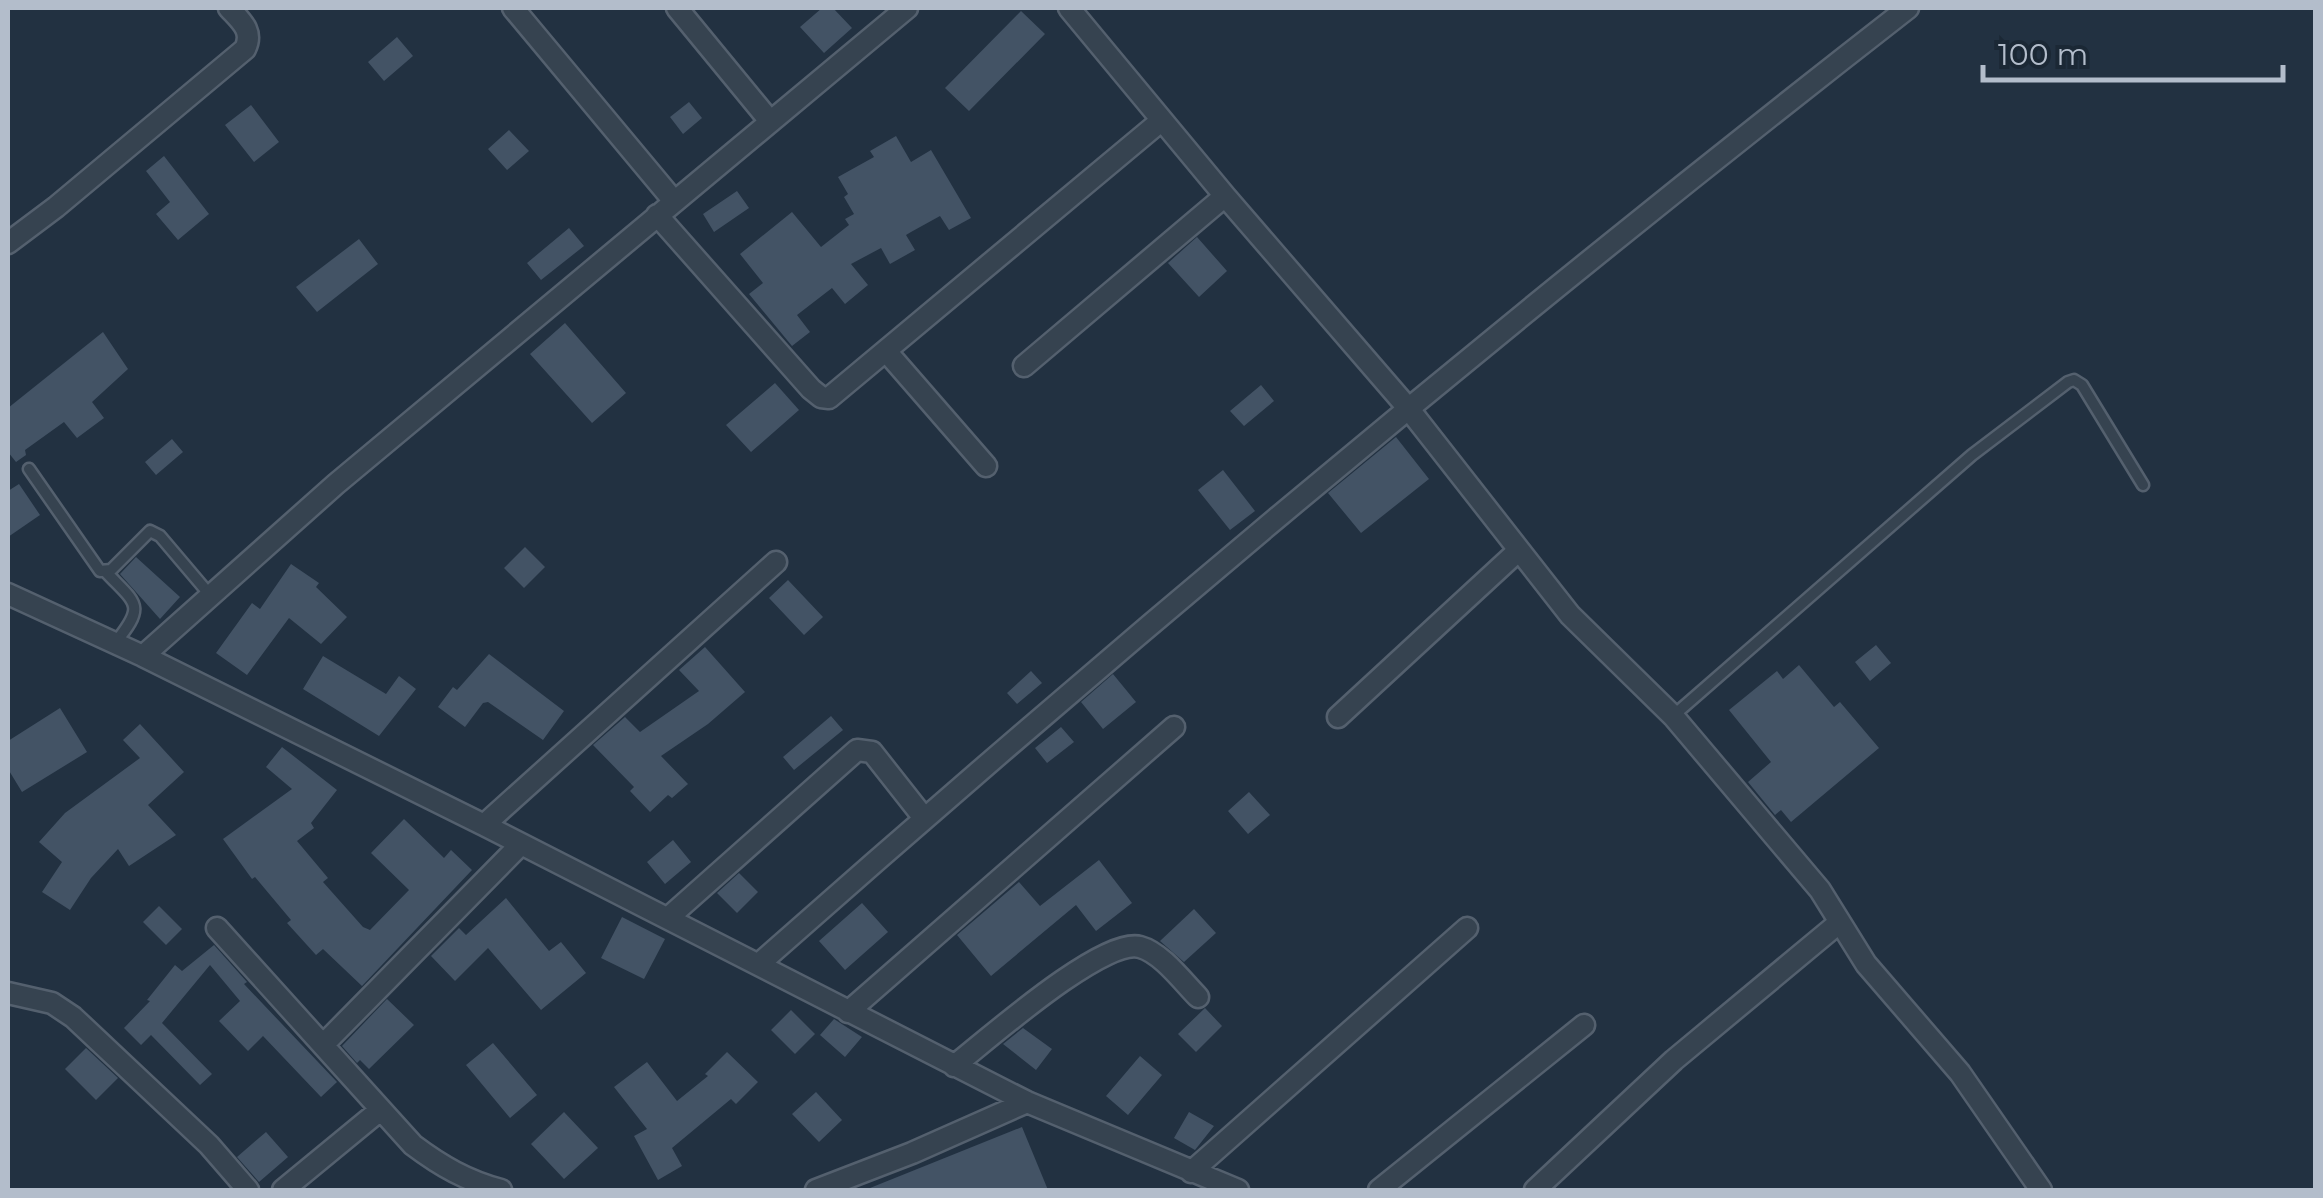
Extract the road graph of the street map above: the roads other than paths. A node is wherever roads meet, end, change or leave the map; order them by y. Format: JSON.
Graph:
{"nodes":[{"id":1,"x":229,"y":8,"type":"edge"},
{"id":2,"x":513,"y":8,"type":"edge"},
{"id":3,"x":678,"y":8,"type":"edge"},
{"id":4,"x":907,"y":8,"type":"edge"},
{"id":5,"x":1069,"y":8,"type":"edge"},
{"id":6,"x":1908,"y":8,"type":"edge"},
{"id":7,"x":769,"y":120,"type":"junction"},
{"id":8,"x":1162,"y":120,"type":"junction"},
{"id":9,"x":1224,"y":196,"type":"junction"},
{"id":10,"x":673,"y":200,"type":"junction"},
{"id":11,"x":656,"y":214,"type":"junction"},
{"id":12,"x":8,"y":244,"type":"edge"},
{"id":13,"x":886,"y":351,"type":"junction"},
{"id":14,"x":1024,"y":366,"type":"dead end"},
{"id":15,"x":1408,"y":408,"type":"junction"},
{"id":16,"x":986,"y":466,"type":"dead end"},
{"id":17,"x":29,"y":469,"type":"dead end"},
{"id":18,"x":2143,"y":485,"type":"dead end"},
{"id":19,"x":1518,"y":551,"type":"junction"},
{"id":20,"x":776,"y":562,"type":"dead end"},
{"id":21,"x":105,"y":570,"type":"junction"},
{"id":22,"x":8,"y":594,"type":"edge"},
{"id":23,"x":211,"y":596,"type":"junction"},
{"id":24,"x":115,"y":644,"type":"junction"},
{"id":25,"x":143,"y":656,"type":"junction"},
{"id":26,"x":1673,"y":716,"type":"junction"},
{"id":27,"x":1338,"y":717,"type":"dead end"},
{"id":28,"x":1174,"y":727,"type":"dead end"},
{"id":29,"x":924,"y":818,"type":"junction"},
{"id":30,"x":484,"y":825,"type":"junction"},
{"id":31,"x":520,"y":844,"type":"junction"},
{"id":32,"x":668,"y":918,"type":"junction"},
{"id":33,"x":1840,"y":922,"type":"junction"},
{"id":34,"x":218,"y":928,"type":"dead end"},
{"id":35,"x":1467,"y":928,"type":"dead end"},
{"id":36,"x":759,"y":964,"type":"junction"},
{"id":37,"x":8,"y":993,"type":"edge"},
{"id":38,"x":1198,"y":998,"type":"dead end"},
{"id":39,"x":848,"y":1012,"type":"junction"},
{"id":40,"x":1584,"y":1025,"type":"dead end"},
{"id":41,"x":322,"y":1045,"type":"junction"},
{"id":42,"x":954,"y":1066,"type":"junction"},
{"id":43,"x":1027,"y":1102,"type":"junction"},
{"id":44,"x":379,"y":1110,"type":"junction"},
{"id":45,"x":1191,"y":1172,"type":"junction"},
{"id":46,"x":248,"y":1190,"type":"edge"},
{"id":47,"x":283,"y":1190,"type":"edge"},
{"id":48,"x":501,"y":1190,"type":"edge"},
{"id":49,"x":816,"y":1190,"type":"edge"},
{"id":50,"x":1238,"y":1190,"type":"edge"},
{"id":51,"x":1379,"y":1190,"type":"edge"},
{"id":52,"x":1535,"y":1190,"type":"edge"},
{"id":53,"x":2041,"y":1190,"type":"edge"}],
"edges":[{"from":1,"to":12,"type":"street"},
{"from":2,"to":10,"type":"street"},
{"from":3,"to":7,"type":"street"},
{"from":4,"to":7,"type":"street"},
{"from":5,"to":8,"type":"street"},
{"from":6,"to":15,"type":"street"},
{"from":7,"to":10,"type":"street"},
{"from":8,"to":9,"type":"street"},
{"from":8,"to":13,"type":"street"},
{"from":9,"to":14,"type":"street"},
{"from":9,"to":15,"type":"street"},
{"from":10,"to":11,"type":"street"},
{"from":11,"to":13,"type":"street"},
{"from":11,"to":23,"type":"street"},
{"from":13,"to":16,"type":"street"},
{"from":15,"to":19,"type":"street"},
{"from":15,"to":29,"type":"street"},
{"from":17,"to":21,"type":"lane"},
{"from":18,"to":26,"type":"lane"},
{"from":19,"to":26,"type":"street"},
{"from":19,"to":27,"type":"street"},
{"from":20,"to":30,"type":"street"},
{"from":21,"to":23,"type":"lane"},
{"from":21,"to":24,"type":"lane"},
{"from":22,"to":24,"type":"street"},
{"from":23,"to":25,"type":"street"},
{"from":24,"to":25,"type":"street"},
{"from":25,"to":30,"type":"street"},
{"from":26,"to":33,"type":"street"},
{"from":28,"to":39,"type":"street"},
{"from":29,"to":32,"type":"street"},
{"from":29,"to":36,"type":"street"},
{"from":30,"to":31,"type":"street"},
{"from":31,"to":32,"type":"street"},
{"from":31,"to":41,"type":"street"},
{"from":32,"to":36,"type":"street"},
{"from":33,"to":52,"type":"street"},
{"from":33,"to":53,"type":"street"},
{"from":34,"to":41,"type":"street"},
{"from":35,"to":45,"type":"street"},
{"from":36,"to":39,"type":"street"},
{"from":37,"to":46,"type":"street"},
{"from":38,"to":42,"type":"street"},
{"from":39,"to":42,"type":"street"},
{"from":40,"to":51,"type":"street"},
{"from":41,"to":44,"type":"street"},
{"from":42,"to":43,"type":"street"},
{"from":43,"to":45,"type":"street"},
{"from":43,"to":49,"type":"street"},
{"from":44,"to":47,"type":"street"},
{"from":44,"to":48,"type":"street"},
{"from":45,"to":50,"type":"street"}]}
